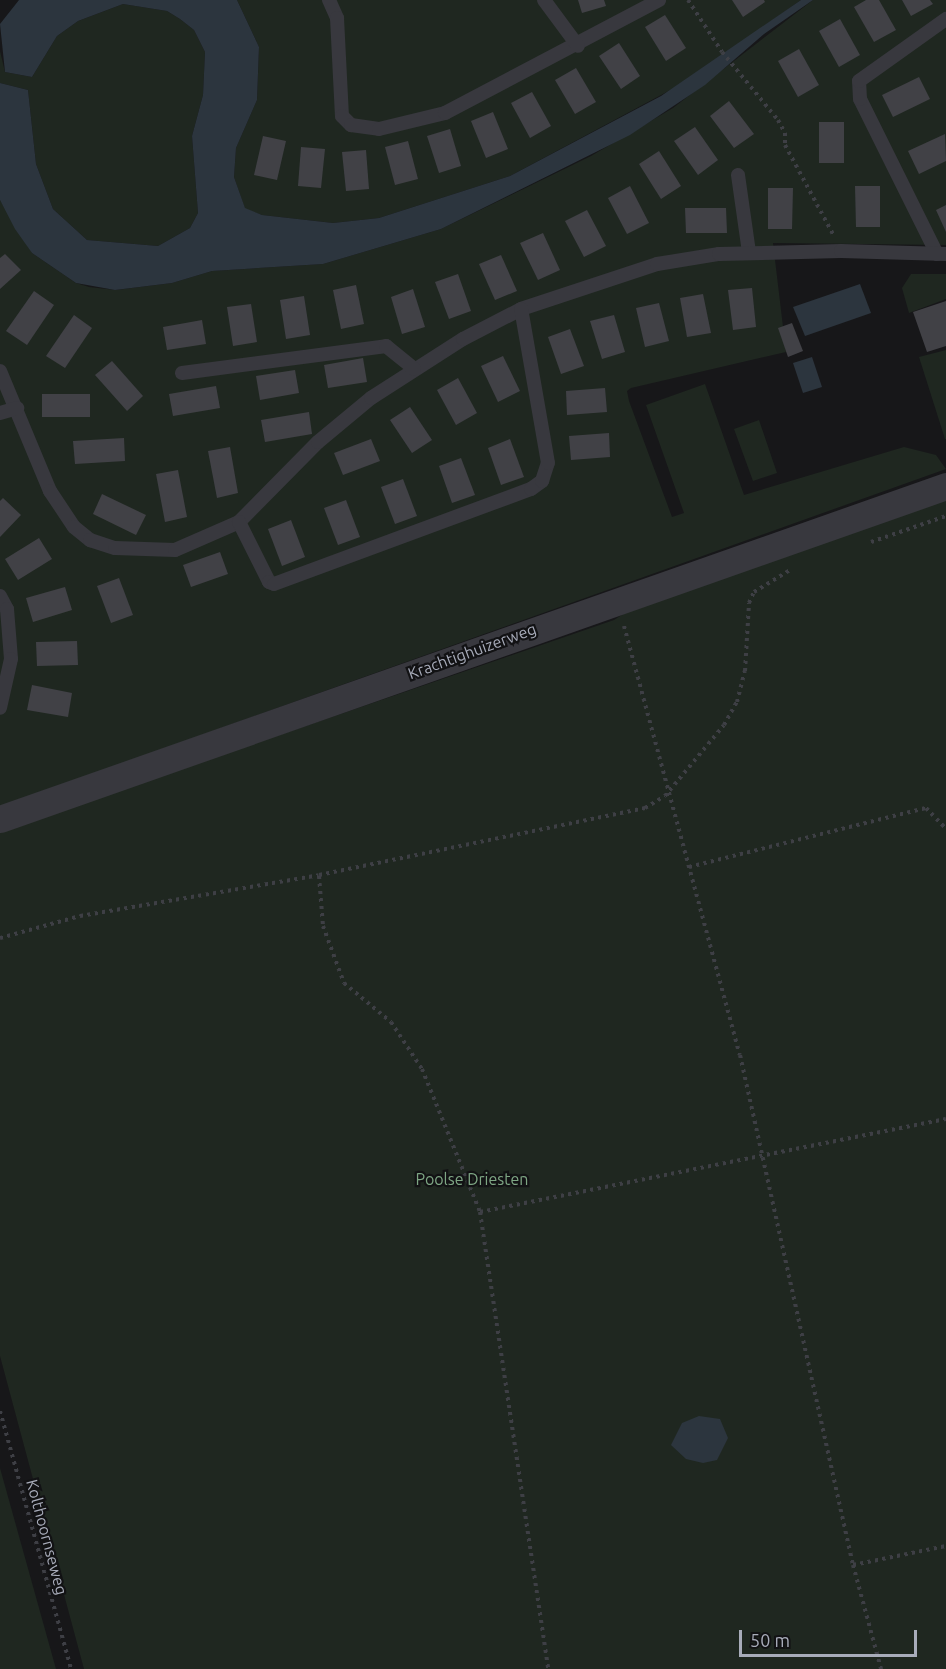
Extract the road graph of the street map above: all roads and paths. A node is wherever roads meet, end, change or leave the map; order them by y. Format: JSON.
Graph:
{"nodes":[{"id":1,"x":329,"y":0,"type":"edge"},
{"id":2,"x":544,"y":0,"type":"edge"},
{"id":3,"x":659,"y":0,"type":"edge"},
{"id":4,"x":688,"y":0,"type":"edge"},
{"id":5,"x":946,"y":19,"type":"edge"},
{"id":6,"x":578,"y":46,"type":"junction"},
{"id":7,"x":738,"y":176,"type":"dead end"},
{"id":8,"x":841,"y":251,"type":"junction"},
{"id":9,"x":749,"y":252,"type":"junction"},
{"id":10,"x":941,"y":254,"type":"edge"},
{"id":11,"x":521,"y":309,"type":"junction"},
{"id":12,"x":414,"y":369,"type":"junction"},
{"id":13,"x":0,"y":371,"type":"edge"},
{"id":14,"x":182,"y":373,"type":"dead end"},
{"id":15,"x":17,"y":408,"type":"junction"},
{"id":16,"x":0,"y":413,"type":"edge"},
{"id":17,"x":946,"y":486,"type":"edge"},
{"id":18,"x":946,"y":516,"type":"edge"},
{"id":19,"x":239,"y":522,"type":"junction"},
{"id":20,"x":859,"y":546,"type":"dead end"},
{"id":21,"x":793,"y":568,"type":"dead end"},
{"id":22,"x":0,"y":596,"type":"edge"},
{"id":23,"x":614,"y":600,"type":"junction"},
{"id":24,"x":0,"y":708,"type":"edge"},
{"id":25,"x":671,"y":789,"type":"junction"},
{"id":26,"x":0,"y":819,"type":"edge"},
{"id":27,"x":946,"y":829,"type":"edge"},
{"id":28,"x":689,"y":867,"type":"junction"},
{"id":29,"x":319,"y":875,"type":"junction"},
{"id":30,"x":0,"y":938,"type":"edge"},
{"id":31,"x":946,"y":1119,"type":"edge"},
{"id":32,"x":764,"y":1153,"type":"junction"},
{"id":33,"x":480,"y":1212,"type":"junction"},
{"id":34,"x":0,"y":1412,"type":"edge"},
{"id":35,"x":946,"y":1546,"type":"edge"},
{"id":36,"x":853,"y":1565,"type":"junction"},
{"id":37,"x":71,"y":1669,"type":"edge"},
{"id":38,"x":548,"y":1669,"type":"edge"},
{"id":39,"x":881,"y":1669,"type":"edge"}],
"edges":[{"from":1,"to":6,"type":"lane"},
{"from":2,"to":6,"type":"lane"},
{"from":3,"to":6,"type":"lane"},
{"from":4,"to":8,"type":"path"},
{"from":5,"to":10,"type":"lane"},
{"from":7,"to":9,"type":"lane"},
{"from":8,"to":9,"type":"lane"},
{"from":8,"to":10,"type":"lane"},
{"from":9,"to":11,"type":"lane"},
{"from":11,"to":12,"type":"lane"},
{"from":11,"to":19,"type":"lane"},
{"from":12,"to":14,"type":"lane"},
{"from":12,"to":19,"type":"lane"},
{"from":13,"to":15,"type":"lane"},
{"from":15,"to":16,"type":"lane"},
{"from":15,"to":19,"type":"lane"},
{"from":17,"to":23,"type":"street","name":"Krachtighuizerweg"},
{"from":18,"to":20,"type":"path"},
{"from":21,"to":25,"type":"path"},
{"from":22,"to":24,"type":"lane"},
{"from":23,"to":25,"type":"path"},
{"from":23,"to":26,"type":"street","name":"Krachtighuizerweg"},
{"from":25,"to":28,"type":"path"},
{"from":25,"to":29,"type":"path"},
{"from":27,"to":28,"type":"path"},
{"from":28,"to":32,"type":"path"},
{"from":29,"to":30,"type":"path"},
{"from":29,"to":33,"type":"path"},
{"from":31,"to":32,"type":"path"},
{"from":32,"to":33,"type":"path"},
{"from":32,"to":36,"type":"path"},
{"from":33,"to":38,"type":"path"},
{"from":34,"to":37,"type":"path","name":"Kolthoornseweg"},
{"from":35,"to":36,"type":"path"},
{"from":36,"to":39,"type":"path"}]}
